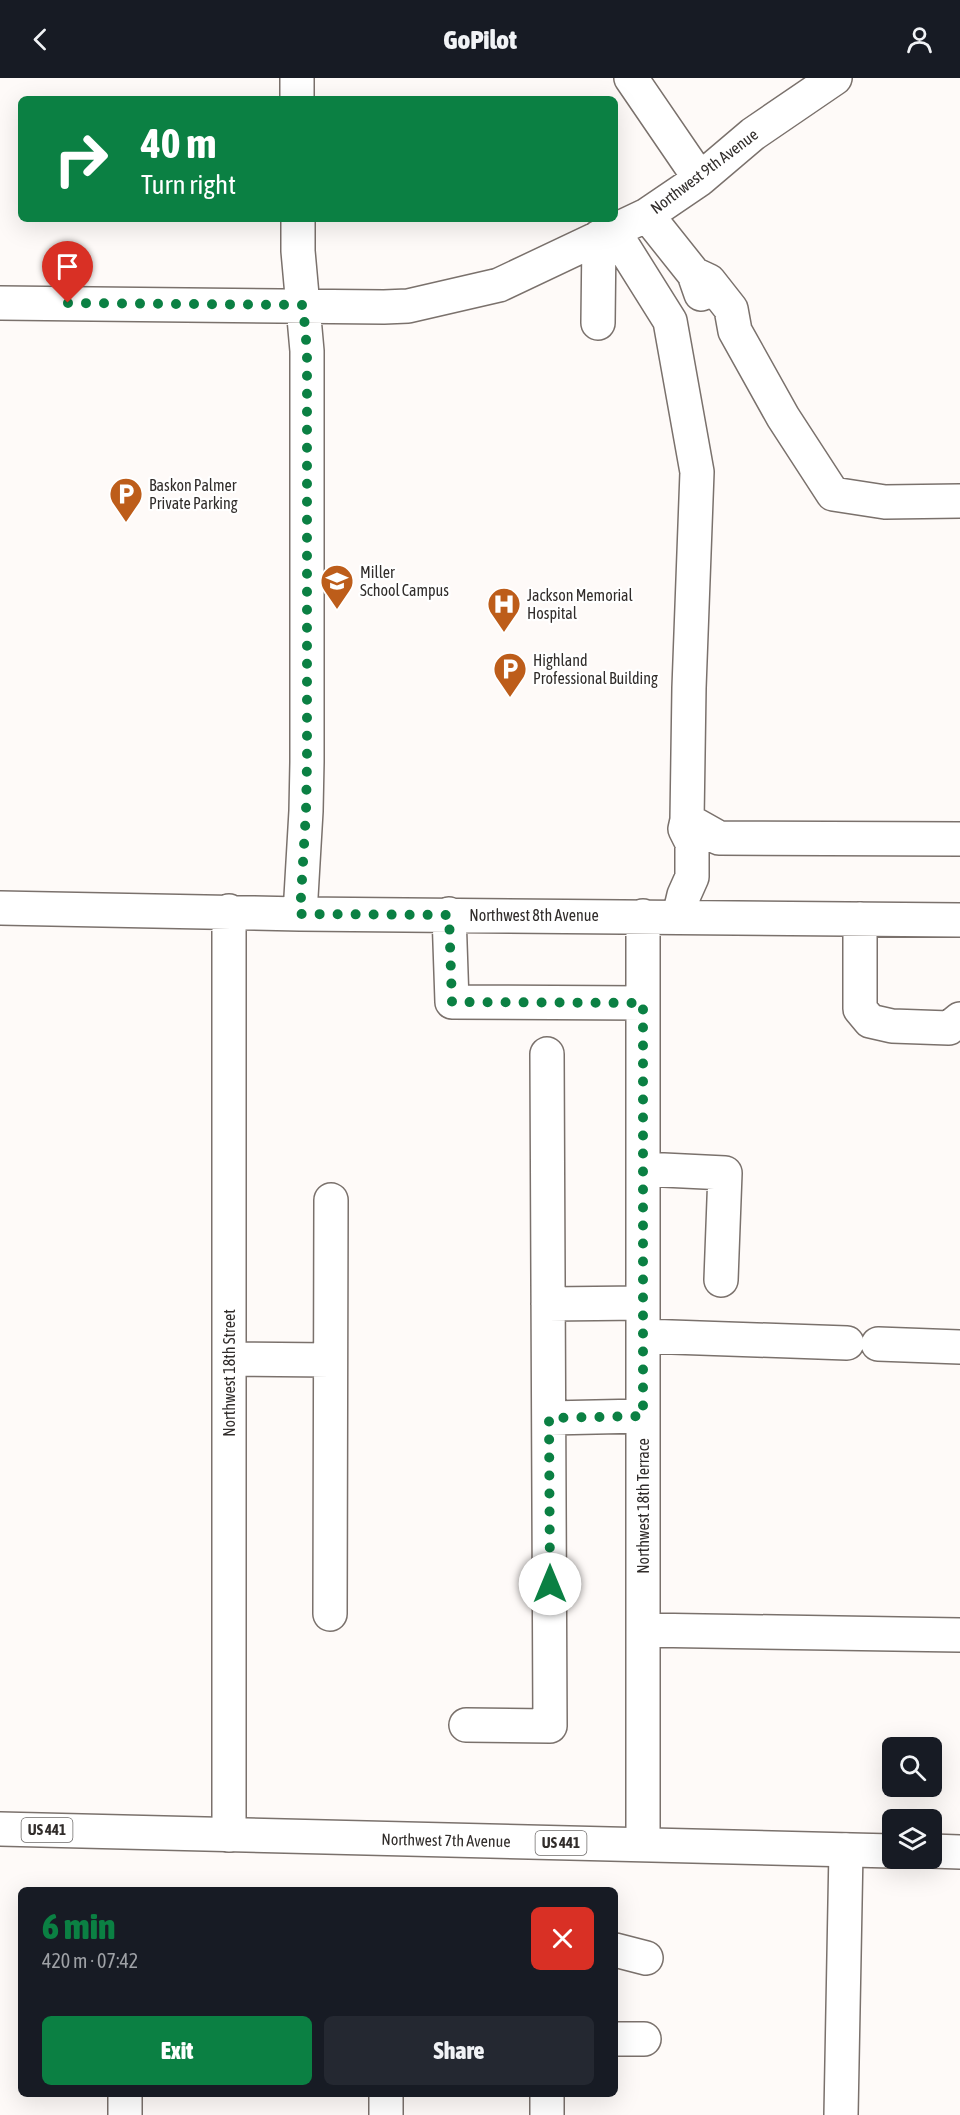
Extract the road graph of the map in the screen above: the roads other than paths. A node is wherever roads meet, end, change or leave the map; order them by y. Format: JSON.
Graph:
{"nodes":[{"id":1,"x":297,"y":78,"type":"edge"},
{"id":2,"x":631,"y":78,"type":"edge"},
{"id":3,"x":835,"y":78,"type":"edge"},
{"id":4,"x":297,"y":96,"type":"edge"},
{"id":5,"x":700,"y":179,"type":"junction"},
{"id":6,"x":647,"y":215,"type":"junction"},
{"id":7,"x":298,"y":222,"type":"edge"},
{"id":8,"x":606,"y":234,"type":"junction"},
{"id":9,"x":0,"y":303,"type":"edge"},
{"id":10,"x":303,"y":305,"type":"junction"},
{"id":11,"x":598,"y":323,"type":"dead end"},
{"id":12,"x":960,"y":501,"type":"edge"},
{"id":13,"x":686,"y":825,"type":"junction"},
{"id":14,"x":960,"y":839,"type":"edge"},
{"id":15,"x":681,"y":906,"type":"junction"},
{"id":16,"x":0,"y":908,"type":"edge"},
{"id":17,"x":229,"y":912,"type":"junction"},
{"id":18,"x":300,"y":914,"type":"junction"},
{"id":19,"x":449,"y":915,"type":"junction"},
{"id":20,"x":644,"y":916,"type":"junction"},
{"id":21,"x":860,"y":919,"type":"junction"},
{"id":22,"x":960,"y":920,"type":"edge"},
{"id":23,"x":643,"y":1003,"type":"junction"},
{"id":24,"x":960,"y":1019,"type":"edge"},
{"id":25,"x":547,"y":1054,"type":"dead end"},
{"id":26,"x":643,"y":1169,"type":"junction"},
{"id":27,"x":331,"y":1200,"type":"dead end"},
{"id":28,"x":721,"y":1280,"type":"dead end"},
{"id":29,"x":643,"y":1303,"type":"junction"},
{"id":30,"x":548,"y":1304,"type":"junction"},
{"id":31,"x":643,"y":1335,"type":"junction"},
{"id":32,"x":960,"y":1347,"type":"edge"},
{"id":33,"x":229,"y":1359,"type":"junction"},
{"id":34,"x":330,"y":1360,"type":"junction"},
{"id":35,"x":643,"y":1416,"type":"junction"},
{"id":36,"x":549,"y":1418,"type":"junction"},
{"id":37,"x":330,"y":1614,"type":"dead end"},
{"id":38,"x":643,"y":1630,"type":"junction"},
{"id":39,"x":960,"y":1635,"type":"edge"},
{"id":40,"x":466,"y":1725,"type":"dead end"},
{"id":41,"x":0,"y":1828,"type":"edge"},
{"id":42,"x":229,"y":1835,"type":"junction"},
{"id":43,"x":643,"y":1844,"type":"junction"},
{"id":44,"x":846,"y":1850,"type":"junction"},
{"id":45,"x":882,"y":1851,"type":"edge"},
{"id":46,"x":942,"y":1851,"type":"edge"},
{"id":47,"x":960,"y":1852,"type":"edge"},
{"id":48,"x":125,"y":2097,"type":"edge"},
{"id":49,"x":386,"y":2097,"type":"edge"},
{"id":50,"x":547,"y":2097,"type":"edge"},
{"id":51,"x":125,"y":2115,"type":"edge"},
{"id":52,"x":386,"y":2115,"type":"edge"},
{"id":53,"x":547,"y":2115,"type":"edge"},
{"id":54,"x":841,"y":2115,"type":"edge"}],
"edges":[{"from":1,"to":4,"type":"street"},
{"from":2,"to":5,"type":"street"},
{"from":3,"to":5,"type":"street","name":"Northwest 9th Avenue"},
{"from":5,"to":6,"type":"street","name":"Northwest 9th Avenue"},
{"from":6,"to":8,"type":"street","name":"Northwest 9th Avenue"},
{"from":6,"to":12,"type":"street"},
{"from":7,"to":10,"type":"street"},
{"from":8,"to":10,"type":"street","name":"Northwest 9th Avenue"},
{"from":8,"to":11,"type":"street"},
{"from":8,"to":13,"type":"street"},
{"from":9,"to":10,"type":"street","name":"Northwest 9th Avenue"},
{"from":10,"to":18,"type":"street"},
{"from":13,"to":14,"type":"street"},
{"from":13,"to":15,"type":"street"},
{"from":15,"to":20,"type":"street","name":"Northwest 8th Avenue"},
{"from":15,"to":21,"type":"street","name":"Northwest 8th Avenue"},
{"from":16,"to":17,"type":"street","name":"Northwest 8th Avenue"},
{"from":17,"to":18,"type":"street","name":"Northwest 8th Avenue"},
{"from":17,"to":33,"type":"street","name":"Northwest 18th Street"},
{"from":18,"to":19,"type":"street","name":"Northwest 8th Avenue"},
{"from":19,"to":20,"type":"street","name":"Northwest 8th Avenue"},
{"from":19,"to":23,"type":"street"},
{"from":20,"to":23,"type":"street","name":"Northwest 18th Terrace"},
{"from":21,"to":22,"type":"street","name":"Northwest 8th Avenue"},
{"from":21,"to":24,"type":"street"},
{"from":23,"to":26,"type":"street","name":"Northwest 18th Terrace"},
{"from":25,"to":30,"type":"street"},
{"from":26,"to":28,"type":"street"},
{"from":26,"to":29,"type":"street","name":"Northwest 18th Terrace"},
{"from":27,"to":34,"type":"street"},
{"from":29,"to":30,"type":"street"},
{"from":29,"to":31,"type":"street","name":"Northwest 18th Terrace"},
{"from":30,"to":36,"type":"street"},
{"from":31,"to":32,"type":"street"},
{"from":31,"to":35,"type":"street","name":"Northwest 18th Terrace"},
{"from":33,"to":34,"type":"street"},
{"from":33,"to":42,"type":"street","name":"Northwest 18th Street"},
{"from":34,"to":37,"type":"street"},
{"from":35,"to":36,"type":"street"},
{"from":35,"to":38,"type":"street","name":"Northwest 18th Terrace"},
{"from":36,"to":40,"type":"street"},
{"from":38,"to":39,"type":"street"},
{"from":38,"to":43,"type":"street","name":"Northwest 18th Terrace"},
{"from":41,"to":42,"type":"street","name":"Northwest 7th Avenue","number":"US 441"},
{"from":42,"to":43,"type":"street","name":"Northwest 7th Avenue","number":"US 441"},
{"from":43,"to":44,"type":"street","name":"Northwest 7th Avenue","number":"US 441"},
{"from":44,"to":45,"type":"street","name":"Northwest 7th Avenue","number":"US 441"},
{"from":44,"to":54,"type":"street"},
{"from":46,"to":47,"type":"street"},
{"from":48,"to":51,"type":"street"},
{"from":49,"to":52,"type":"street"},
{"from":50,"to":53,"type":"street"}]}
